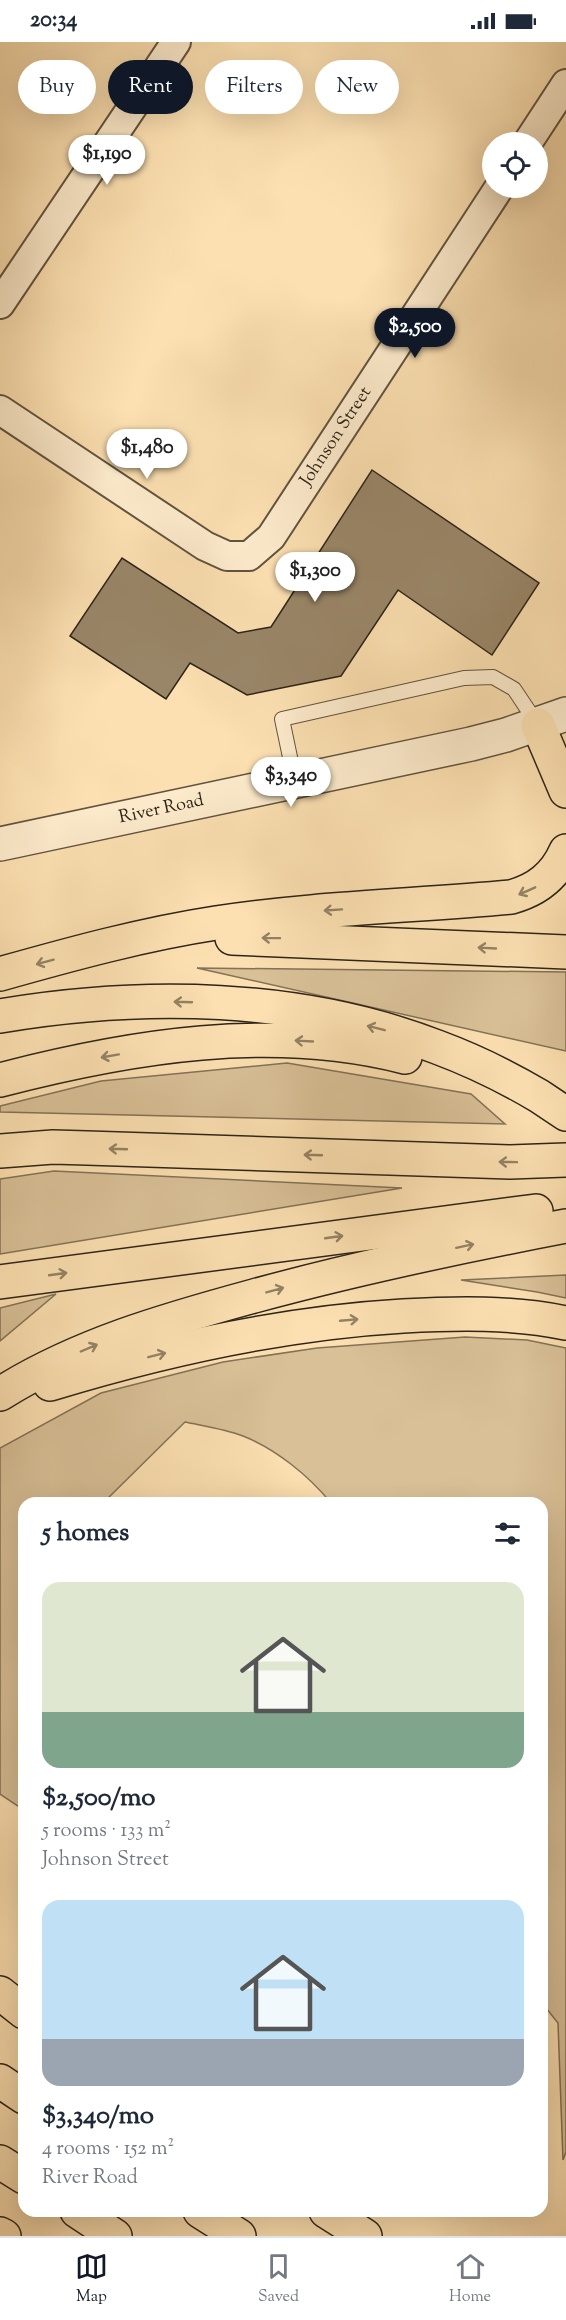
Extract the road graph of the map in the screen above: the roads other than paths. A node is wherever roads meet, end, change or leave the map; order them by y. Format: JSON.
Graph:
{"nodes":[{"id":1,"x":176,"y":42,"type":"edge"},
{"id":2,"x":566,"y":84,"type":"edge"},
{"id":3,"x":535,"y":132,"type":"edge"},
{"id":4,"x":492,"y":198,"type":"edge"},
{"id":5,"x":0,"y":304,"type":"edge"},
{"id":6,"x":0,"y":410,"type":"edge"},
{"id":7,"x":552,"y":720,"type":"edge"},
{"id":8,"x":295,"y":781,"type":"junction"},
{"id":9,"x":566,"y":791,"type":"edge"},
{"id":10,"x":0,"y":844,"type":"edge"},
{"id":11,"x":566,"y":851,"type":"edge"},
{"id":12,"x":90,"y":951,"type":"junction"},
{"id":13,"x":566,"y":952,"type":"edge"},
{"id":14,"x":0,"y":974,"type":"edge"},
{"id":15,"x":0,"y":1016,"type":"edge"},
{"id":16,"x":0,"y":1080,"type":"edge"},
{"id":17,"x":564,"y":1112,"type":"edge"},
{"id":18,"x":0,"y":1151,"type":"edge"},
{"id":19,"x":566,"y":1160,"type":"edge"},
{"id":20,"x":566,"y":1208,"type":"edge"},
{"id":21,"x":566,"y":1226,"type":"edge"},
{"id":22,"x":0,"y":1282,"type":"edge"},
{"id":23,"x":566,"y":1323,"type":"edge"},
{"id":24,"x":0,"y":1394,"type":"edge"},
{"id":25,"x":0,"y":1400,"type":"edge"},
{"id":26,"x":0,"y":1994,"type":"edge"},
{"id":27,"x":0,"y":2004,"type":"edge"},
{"id":28,"x":18,"y":2008,"type":"edge"},
{"id":29,"x":18,"y":2014,"type":"edge"},
{"id":30,"x":0,"y":2081,"type":"edge"},
{"id":31,"x":18,"y":2093,"type":"edge"},
{"id":32,"x":0,"y":2162,"type":"edge"},
{"id":33,"x":18,"y":2173,"type":"edge"},
{"id":34,"x":86,"y":2217,"type":"edge"},
{"id":35,"x":209,"y":2217,"type":"edge"},
{"id":36,"x":335,"y":2217,"type":"edge"},
{"id":37,"x":0,"y":2234,"type":"edge"},
{"id":38,"x":4,"y":2236,"type":"edge"},
{"id":39,"x":115,"y":2236,"type":"edge"},
{"id":40,"x":238,"y":2236,"type":"edge"},
{"id":41,"x":364,"y":2236,"type":"edge"}],
"edges":[{"from":1,"to":5,"type":"street"},
{"from":2,"to":3,"type":"street"},
{"from":4,"to":6,"type":"street","name":"Johnson Street"},
{"from":7,"to":8,"type":"street","name":"River Road"},
{"from":7,"to":8,"type":"lane"},
{"from":7,"to":9,"type":"highway"},
{"from":8,"to":10,"type":"street","name":"River Road"},
{"from":11,"to":12,"type":"highway","one_way":true},
{"from":13,"to":12,"type":"highway","one_way":true},
{"from":12,"to":14,"type":"highway","one_way":true},
{"from":17,"to":15,"type":"highway","one_way":true},
{"from":17,"to":16,"type":"highway","one_way":true},
{"from":19,"to":18,"type":"highway","one_way":true},
{"from":22,"to":20,"type":"highway","one_way":true},
{"from":24,"to":21,"type":"highway","one_way":true},
{"from":25,"to":23,"type":"highway","one_way":true},
{"from":26,"to":28,"type":"highway"},
{"from":27,"to":29,"type":"highway"},
{"from":30,"to":31,"type":"highway"},
{"from":32,"to":33,"type":"highway"},
{"from":34,"to":39,"type":"highway"},
{"from":35,"to":40,"type":"highway"},
{"from":36,"to":41,"type":"highway"},
{"from":37,"to":38,"type":"highway"}]}
